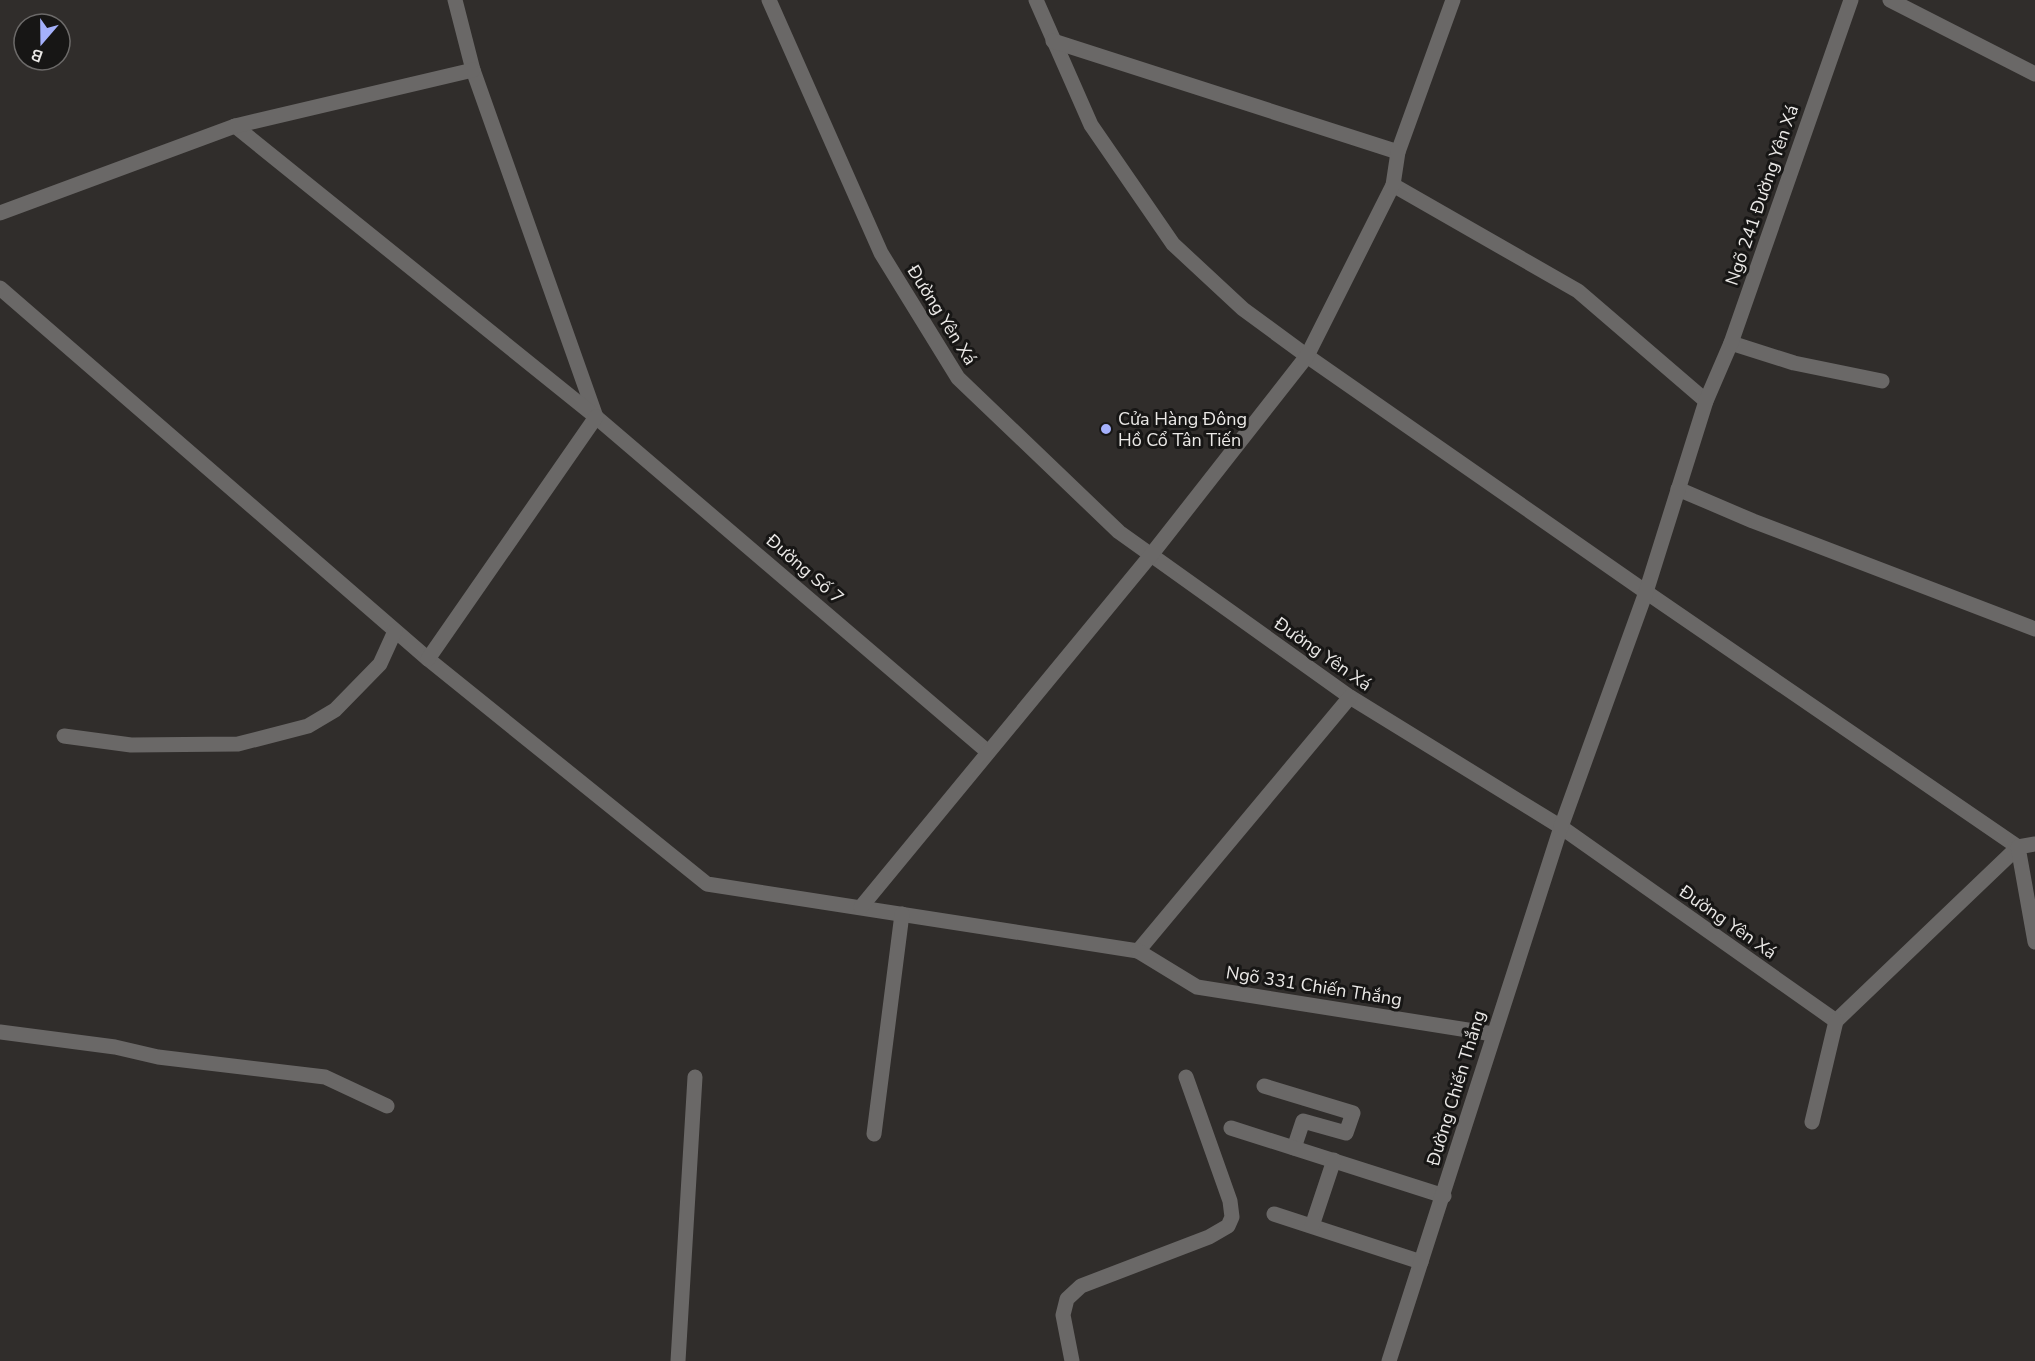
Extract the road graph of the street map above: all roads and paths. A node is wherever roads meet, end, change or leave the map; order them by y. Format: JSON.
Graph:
{"nodes":[{"id":1,"x":455,"y":0,"type":"edge"},
{"id":2,"x":770,"y":0,"type":"edge"},
{"id":3,"x":1036,"y":0,"type":"edge"},
{"id":4,"x":1453,"y":0,"type":"edge"},
{"id":5,"x":1851,"y":0,"type":"edge"},
{"id":6,"x":1890,"y":0,"type":"edge"},
{"id":7,"x":1053,"y":41,"type":"junction"},
{"id":8,"x":473,"y":69,"type":"junction"},
{"id":9,"x":2035,"y":74,"type":"edge"},
{"id":10,"x":235,"y":126,"type":"junction"},
{"id":11,"x":1398,"y":152,"type":"junction"},
{"id":12,"x":1393,"y":185,"type":"junction"},
{"id":13,"x":0,"y":213,"type":"edge"},
{"id":14,"x":0,"y":288,"type":"edge"},
{"id":15,"x":1731,"y":344,"type":"junction"},
{"id":16,"x":1307,"y":356,"type":"junction"},
{"id":17,"x":1882,"y":381,"type":"dead end"},
{"id":18,"x":1706,"y":401,"type":"junction"},
{"id":19,"x":596,"y":417,"type":"junction"},
{"id":20,"x":1678,"y":489,"type":"junction"},
{"id":21,"x":1151,"y":555,"type":"junction"},
{"id":22,"x":1646,"y":592,"type":"junction"},
{"id":23,"x":2035,"y":629,"type":"edge"},
{"id":24,"x":395,"y":631,"type":"junction"},
{"id":25,"x":428,"y":659,"type":"junction"},
{"id":26,"x":1350,"y":698,"type":"junction"},
{"id":27,"x":64,"y":736,"type":"dead end"},
{"id":28,"x":988,"y":752,"type":"junction"},
{"id":29,"x":1561,"y":827,"type":"junction"},
{"id":30,"x":2035,"y":844,"type":"edge"},
{"id":31,"x":2018,"y":847,"type":"junction"},
{"id":32,"x":861,"y":908,"type":"junction"},
{"id":33,"x":902,"y":914,"type":"junction"},
{"id":34,"x":2035,"y":942,"type":"edge"},
{"id":35,"x":1138,"y":951,"type":"junction"},
{"id":36,"x":1836,"y":1021,"type":"junction"},
{"id":37,"x":0,"y":1032,"type":"edge"},
{"id":38,"x":1493,"y":1034,"type":"junction"},
{"id":39,"x":695,"y":1077,"type":"dead end"},
{"id":40,"x":1186,"y":1077,"type":"dead end"},
{"id":41,"x":1264,"y":1086,"type":"dead end"},
{"id":42,"x":387,"y":1106,"type":"dead end"},
{"id":43,"x":1812,"y":1122,"type":"dead end"},
{"id":44,"x":1231,"y":1128,"type":"dead end"},
{"id":45,"x":874,"y":1134,"type":"dead end"},
{"id":46,"x":1294,"y":1148,"type":"junction"},
{"id":47,"x":1334,"y":1160,"type":"junction"},
{"id":48,"x":1444,"y":1196,"type":"junction"},
{"id":49,"x":1274,"y":1214,"type":"dead end"},
{"id":50,"x":1312,"y":1226,"type":"junction"},
{"id":51,"x":1421,"y":1262,"type":"junction"},
{"id":52,"x":678,"y":1361,"type":"edge"},
{"id":53,"x":1072,"y":1361,"type":"edge"},
{"id":54,"x":1389,"y":1361,"type":"edge"}],
"edges":[{"from":1,"to":8,"type":"street"},
{"from":2,"to":21,"type":"street","name":"Đường Yên Xá"},
{"from":3,"to":7,"type":"street"},
{"from":4,"to":11,"type":"street"},
{"from":5,"to":15,"type":"street","name":"Ngõ 241 Đường Yên Xá"},
{"from":6,"to":9,"type":"street"},
{"from":7,"to":11,"type":"street"},
{"from":7,"to":16,"type":"street"},
{"from":8,"to":10,"type":"street"},
{"from":8,"to":19,"type":"street"},
{"from":10,"to":13,"type":"street"},
{"from":10,"to":19,"type":"street","name":"Đường Số 7"},
{"from":11,"to":12,"type":"street"},
{"from":12,"to":16,"type":"street"},
{"from":12,"to":18,"type":"street"},
{"from":14,"to":24,"type":"street"},
{"from":15,"to":17,"type":"street"},
{"from":15,"to":18,"type":"street","name":"Ngõ 241 Đường Yên Xá"},
{"from":16,"to":21,"type":"street"},
{"from":16,"to":22,"type":"street"},
{"from":18,"to":20,"type":"street","name":"Ngõ 241 Đường Yên Xá"},
{"from":19,"to":25,"type":"street"},
{"from":19,"to":28,"type":"street","name":"Đường Số 7"},
{"from":20,"to":22,"type":"street","name":"Ngõ 241 Đường Yên Xá"},
{"from":20,"to":23,"type":"street"},
{"from":21,"to":26,"type":"street","name":"Đường Yên Xá"},
{"from":21,"to":28,"type":"street"},
{"from":22,"to":29,"type":"street","name":"Đường Chiến Thắng"},
{"from":22,"to":31,"type":"street"},
{"from":24,"to":25,"type":"street"},
{"from":24,"to":27,"type":"street"},
{"from":25,"to":32,"type":"street"},
{"from":26,"to":29,"type":"street","name":"Đường Yên Xá"},
{"from":26,"to":35,"type":"street"},
{"from":28,"to":32,"type":"street"},
{"from":29,"to":36,"type":"street","name":"Đường Yên Xá"},
{"from":29,"to":38,"type":"street","name":"Đường Chiến Thắng"},
{"from":30,"to":31,"type":"street"},
{"from":31,"to":34,"type":"street"},
{"from":31,"to":36,"type":"street"},
{"from":32,"to":33,"type":"street"},
{"from":33,"to":35,"type":"street"},
{"from":33,"to":45,"type":"street"},
{"from":35,"to":38,"type":"street","name":"Ngõ 331 Chiến Thắng"},
{"from":36,"to":43,"type":"street"},
{"from":37,"to":42,"type":"street"},
{"from":38,"to":48,"type":"street","name":"Đường Chiến Thắng"},
{"from":39,"to":52,"type":"street"},
{"from":40,"to":53,"type":"street"},
{"from":41,"to":46,"type":"street"},
{"from":44,"to":46,"type":"street"},
{"from":46,"to":47,"type":"street"},
{"from":47,"to":48,"type":"street"},
{"from":47,"to":50,"type":"street"},
{"from":48,"to":51,"type":"street","name":"Đường Chiến Thắng"},
{"from":49,"to":50,"type":"street"},
{"from":50,"to":51,"type":"street"},
{"from":51,"to":54,"type":"street","name":"Đường Chiến Thắng"}]}
